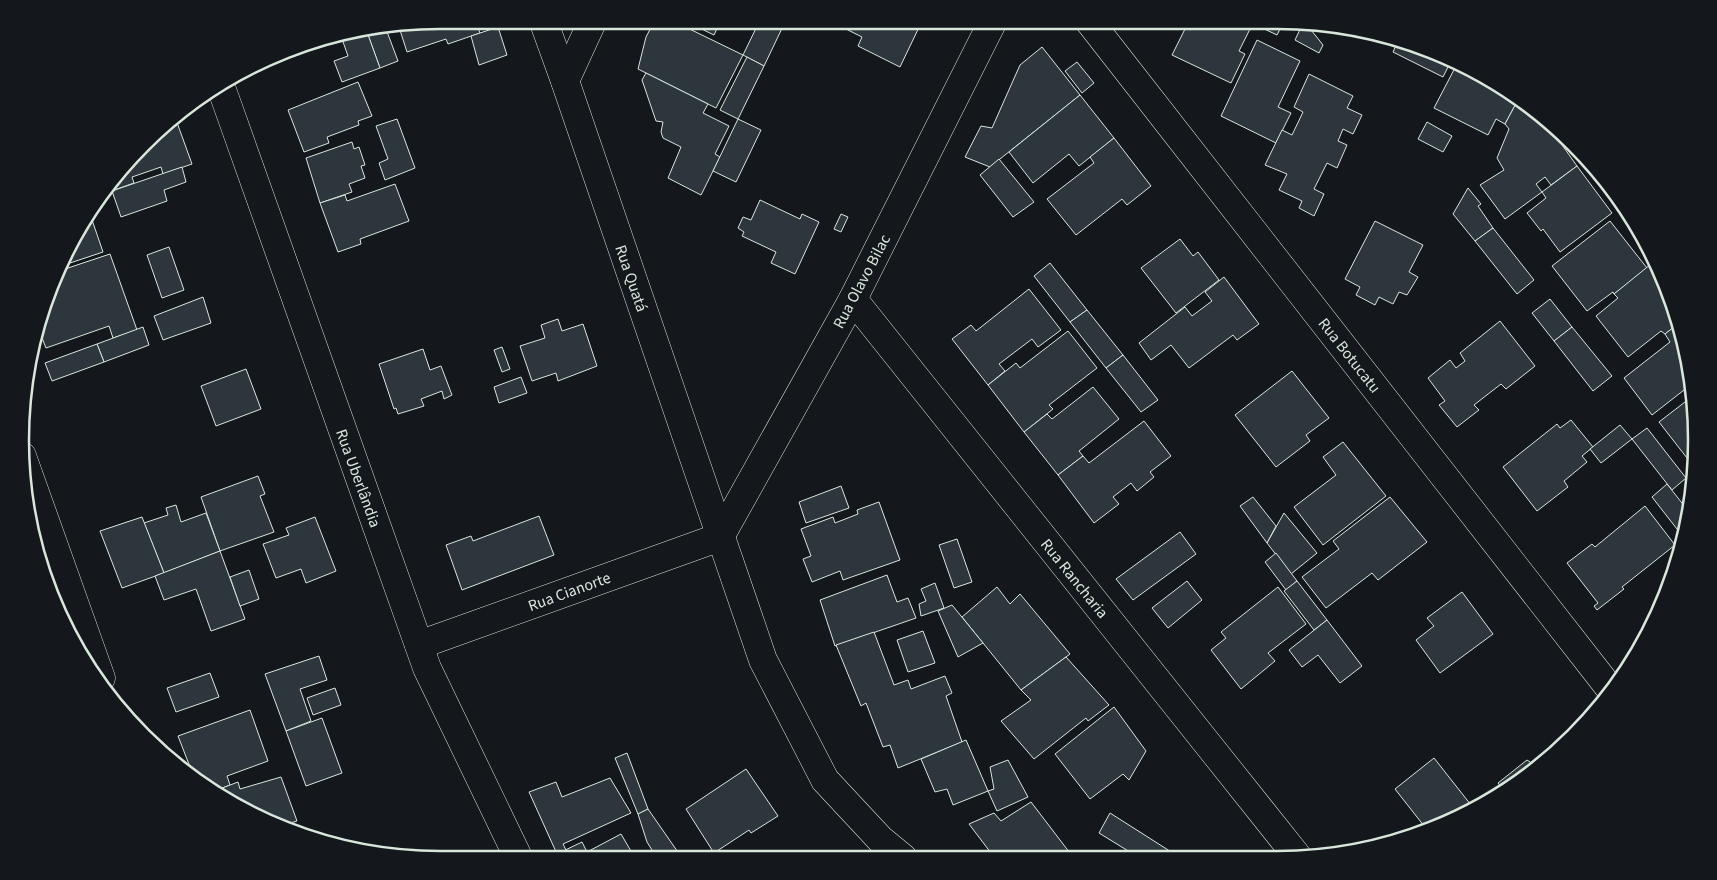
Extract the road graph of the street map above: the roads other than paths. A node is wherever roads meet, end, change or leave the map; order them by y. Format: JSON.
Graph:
{"nodes":[{"id":1,"x":546,"y":29,"type":"edge"},
{"id":2,"x":589,"y":29,"type":"edge"},
{"id":3,"x":988,"y":29,"type":"edge"},
{"id":4,"x":1094,"y":29,"type":"edge"},
{"id":5,"x":565,"y":81,"type":"junction"},
{"id":6,"x":223,"y":91,"type":"edge"},
{"id":7,"x":853,"y":299,"type":"junction"},
{"id":8,"x":31,"y":481,"type":"edge"},
{"id":9,"x":720,"y":537,"type":"junction"},
{"id":10,"x":419,"y":645,"type":"junction"},
{"id":11,"x":97,"y":666,"type":"edge"},
{"id":12,"x":1607,"y":685,"type":"edge"},
{"id":13,"x":1293,"y":850,"type":"edge"},
{"id":14,"x":515,"y":851,"type":"edge"},
{"id":15,"x":895,"y":851,"type":"edge"}],
"edges":[{"from":1,"to":5,"type":"street","name":"Rua Quatá"},
{"from":2,"to":5,"type":"street"},
{"from":3,"to":7,"type":"street","name":"Rua Olavo Bilac"},
{"from":4,"to":12,"type":"street","name":"Rua Botucatu"},
{"from":5,"to":9,"type":"street","name":"Rua Quatá"},
{"from":6,"to":10,"type":"street","name":"Rua Uberlândia"},
{"from":7,"to":9,"type":"street","name":"Rua Olavo Bilac"},
{"from":7,"to":13,"type":"street","name":"Rua Rancharia"},
{"from":8,"to":11,"type":"street"},
{"from":9,"to":10,"type":"street","name":"Rua Cianorte"},
{"from":9,"to":15,"type":"street","name":"Rua Quatá"},
{"from":10,"to":14,"type":"street","name":"Rua Uberlândia"}]}
